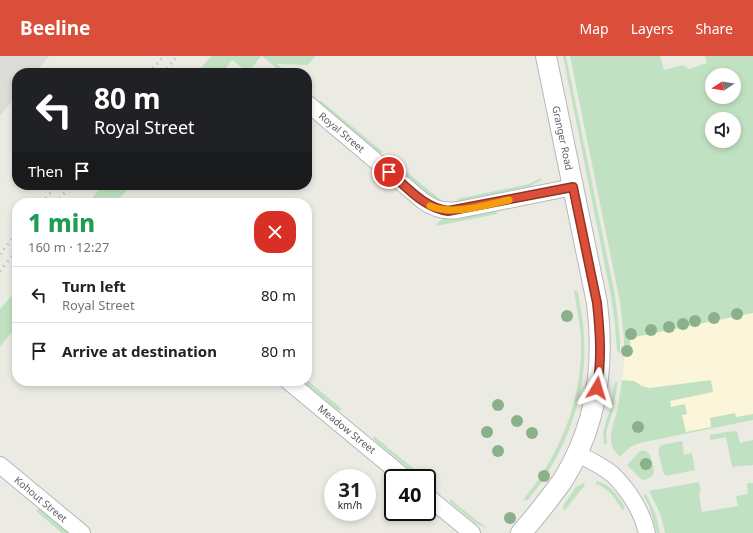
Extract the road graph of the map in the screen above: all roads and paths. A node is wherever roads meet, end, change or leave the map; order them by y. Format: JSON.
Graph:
{"nodes":[{"id":1,"x":546,"y":56,"type":"edge"},
{"id":2,"x":312,"y":107,"type":"edge"},
{"id":3,"x":573,"y":187,"type":"junction"},
{"id":4,"x":294,"y":386,"type":"edge"},
{"id":5,"x":576,"y":453,"type":"junction"},
{"id":6,"x":0,"y":465,"type":"edge"},
{"id":7,"x":394,"y":469,"type":"edge"},
{"id":8,"x":436,"y":503,"type":"edge"},
{"id":9,"x":82,"y":533,"type":"edge"},
{"id":10,"x":472,"y":533,"type":"edge"},
{"id":11,"x":522,"y":533,"type":"edge"},
{"id":12,"x":647,"y":533,"type":"edge"}],
"edges":[{"from":1,"to":3,"type":"street","name":"Granger Road"},
{"from":2,"to":3,"type":"street","name":"Royal Street"},
{"from":3,"to":5,"type":"street","name":"Granger Road"},
{"from":4,"to":7,"type":"street","name":"Meadow Street"},
{"from":5,"to":11,"type":"street","name":"Granger Road"},
{"from":5,"to":12,"type":"street"},
{"from":6,"to":9,"type":"street","name":"Kohout Street"},
{"from":8,"to":10,"type":"street"}]}
